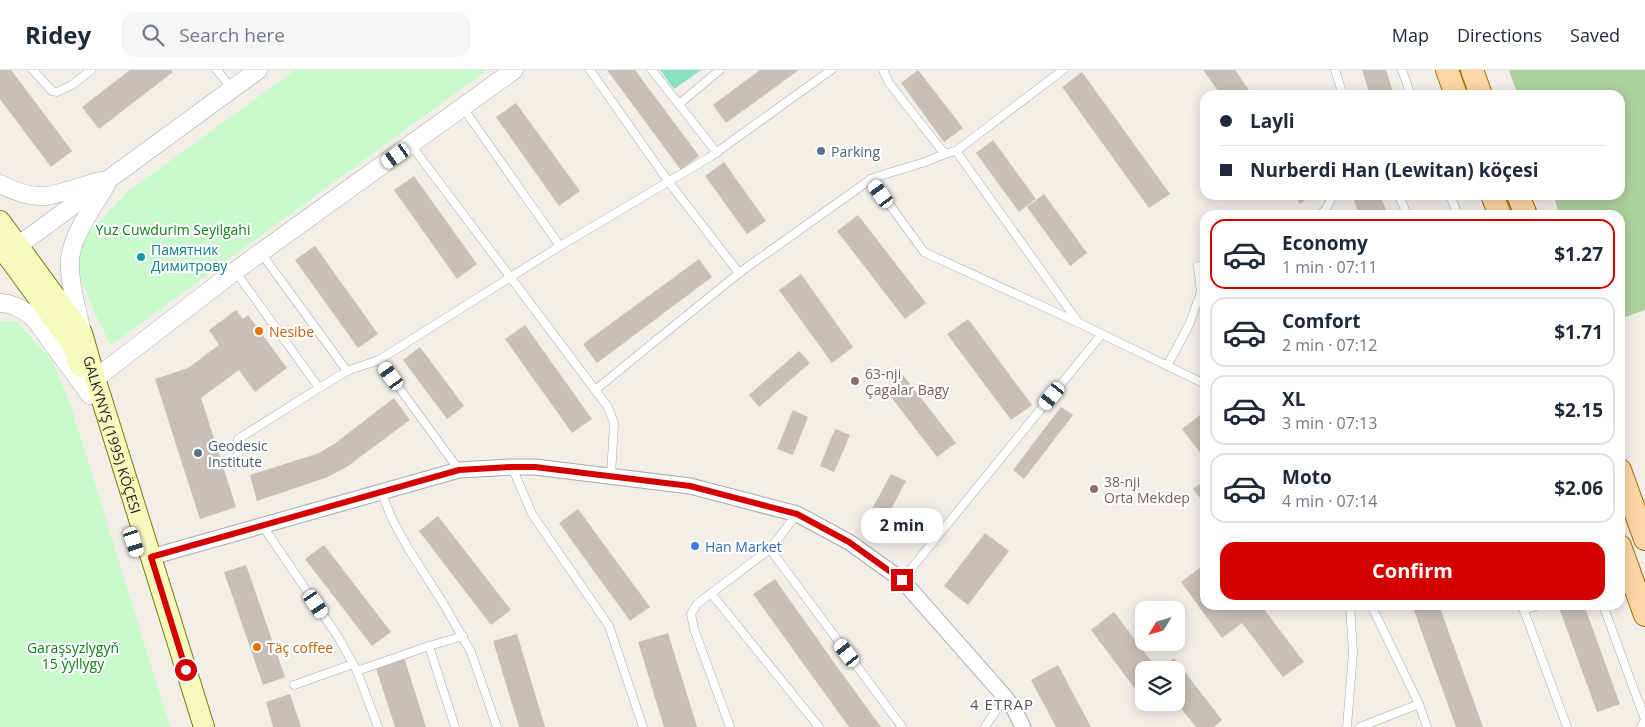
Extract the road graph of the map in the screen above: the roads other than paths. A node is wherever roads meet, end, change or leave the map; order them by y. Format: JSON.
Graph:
{"nodes":[{"id":1,"x":33,"y":70,"type":"edge"},
{"id":2,"x":91,"y":70,"type":"edge"},
{"id":3,"x":217,"y":70,"type":"edge"},
{"id":4,"x":258,"y":70,"type":"edge"},
{"id":5,"x":514,"y":70,"type":"edge"},
{"id":6,"x":590,"y":70,"type":"edge"},
{"id":7,"x":652,"y":70,"type":"edge"},
{"id":8,"x":720,"y":70,"type":"edge"},
{"id":9,"x":831,"y":70,"type":"edge"},
{"id":10,"x":883,"y":70,"type":"edge"},
{"id":11,"x":1063,"y":70,"type":"edge"},
{"id":12,"x":1335,"y":70,"type":"edge"},
{"id":13,"x":1402,"y":70,"type":"edge"},
{"id":14,"x":1447,"y":70,"type":"edge"},
{"id":15,"x":1472,"y":70,"type":"edge"},
{"id":16,"x":232,"y":89,"type":"junction"},
{"id":17,"x":1341,"y":90,"type":"edge"},
{"id":18,"x":1410,"y":90,"type":"edge"},
{"id":19,"x":1454,"y":90,"type":"edge"},
{"id":20,"x":1479,"y":90,"type":"edge"},
{"id":21,"x":679,"y":104,"type":"junction"},
{"id":22,"x":463,"y":108,"type":"junction"},
{"id":23,"x":411,"y":145,"type":"junction"},
{"id":24,"x":956,"y":151,"type":"junction"},
{"id":25,"x":717,"y":153,"type":"junction"},
{"id":26,"x":944,"y":153,"type":"junction"},
{"id":27,"x":111,"y":178,"type":"junction"},
{"id":28,"x":871,"y":179,"type":"junction"},
{"id":29,"x":668,"y":182,"type":"junction"},
{"id":30,"x":0,"y":184,"type":"edge"},
{"id":31,"x":0,"y":221,"type":"edge"},
{"id":32,"x":560,"y":246,"type":"junction"},
{"id":33,"x":6,"y":251,"type":"edge"},
{"id":34,"x":261,"y":253,"type":"junction"},
{"id":35,"x":1198,"y":266,"type":"dead end"},
{"id":36,"x":236,"y":272,"type":"junction"},
{"id":37,"x":739,"y":273,"type":"junction"},
{"id":38,"x":510,"y":278,"type":"junction"},
{"id":39,"x":1200,"y":283,"type":"edge"},
{"id":40,"x":1200,"y":295,"type":"edge"},
{"id":41,"x":0,"y":303,"type":"edge"},
{"id":42,"x":1079,"y":324,"type":"junction"},
{"id":43,"x":82,"y":333,"type":"junction"},
{"id":44,"x":1102,"y":336,"type":"junction"},
{"id":45,"x":379,"y":360,"type":"junction"},
{"id":46,"x":1167,"y":366,"type":"junction"},
{"id":47,"x":347,"y":371,"type":"junction"},
{"id":48,"x":1200,"y":382,"type":"edge"},
{"id":49,"x":91,"y":386,"type":"junction"},
{"id":50,"x":319,"y":388,"type":"junction"},
{"id":51,"x":596,"y":390,"type":"junction"},
{"id":52,"x":238,"y":463,"type":"dead end"},
{"id":53,"x":512,"y":467,"type":"junction"},
{"id":54,"x":459,"y":470,"type":"junction"},
{"id":55,"x":611,"y":476,"type":"junction"},
{"id":56,"x":1625,"y":483,"type":"edge"},
{"id":57,"x":381,"y":492,"type":"junction"},
{"id":58,"x":1630,"y":496,"type":"junction"},
{"id":59,"x":797,"y":514,"type":"junction"},
{"id":60,"x":1645,"y":514,"type":"edge"},
{"id":61,"x":262,"y":525,"type":"junction"},
{"id":62,"x":1645,"y":539,"type":"edge"},
{"id":63,"x":770,"y":549,"type":"junction"},
{"id":64,"x":151,"y":557,"type":"junction"},
{"id":65,"x":1625,"y":560,"type":"edge"},
{"id":66,"x":902,"y":580,"type":"junction"},
{"id":67,"x":711,"y":593,"type":"junction"},
{"id":68,"x":1350,"y":610,"type":"edge"},
{"id":69,"x":1373,"y":610,"type":"edge"},
{"id":70,"x":1523,"y":610,"type":"edge"},
{"id":71,"x":1605,"y":610,"type":"edge"},
{"id":72,"x":1645,"y":615,"type":"edge"},
{"id":73,"x":464,"y":636,"type":"junction"},
{"id":74,"x":429,"y":646,"type":"junction"},
{"id":75,"x":355,"y":667,"type":"junction"},
{"id":76,"x":294,"y":686,"type":"dead end"},
{"id":77,"x":1004,"y":697,"type":"junction"},
{"id":78,"x":1419,"y":704,"type":"junction"},
{"id":79,"x":193,"y":727,"type":"edge"},
{"id":80,"x":204,"y":727,"type":"edge"},
{"id":81,"x":378,"y":727,"type":"edge"},
{"id":82,"x":455,"y":727,"type":"edge"},
{"id":83,"x":497,"y":727,"type":"edge"},
{"id":84,"x":643,"y":727,"type":"edge"},
{"id":85,"x":730,"y":727,"type":"edge"},
{"id":86,"x":819,"y":727,"type":"edge"},
{"id":87,"x":902,"y":727,"type":"edge"},
{"id":88,"x":985,"y":727,"type":"edge"},
{"id":89,"x":1023,"y":727,"type":"edge"},
{"id":90,"x":1346,"y":727,"type":"edge"},
{"id":91,"x":1360,"y":727,"type":"edge"},
{"id":92,"x":1427,"y":727,"type":"edge"},
{"id":93,"x":1567,"y":727,"type":"edge"},
{"id":94,"x":1641,"y":727,"type":"edge"}],
"edges":[{"from":1,"to":2,"type":"lane"},
{"from":3,"to":16,"type":"lane"},
{"from":4,"to":16,"type":"street"},
{"from":5,"to":22,"type":"street"},
{"from":6,"to":29,"type":"lane"},
{"from":7,"to":21,"type":"lane"},
{"from":8,"to":21,"type":"lane"},
{"from":9,"to":25,"type":"lane"},
{"from":10,"to":26,"type":"lane"},
{"from":11,"to":24,"type":"lane"},
{"from":12,"to":17,"type":"lane"},
{"from":13,"to":18,"type":"lane"},
{"from":14,"to":19,"type":"main road"},
{"from":15,"to":20,"type":"main road"},
{"from":16,"to":27,"type":"street"},
{"from":21,"to":25,"type":"lane"},
{"from":22,"to":23,"type":"street"},
{"from":22,"to":32,"type":"lane"},
{"from":23,"to":34,"type":"street"},
{"from":23,"to":38,"type":"lane"},
{"from":24,"to":26,"type":"lane"},
{"from":24,"to":42,"type":"lane"},
{"from":25,"to":29,"type":"lane"},
{"from":26,"to":28,"type":"lane"},
{"from":27,"to":30,"type":"street"},
{"from":27,"to":33,"type":"street"},
{"from":27,"to":43,"type":"street"},
{"from":28,"to":37,"type":"lane"},
{"from":28,"to":42,"type":"lane"},
{"from":29,"to":32,"type":"lane"},
{"from":29,"to":37,"type":"lane"},
{"from":31,"to":33,"type":"main road","name":"GALKYNYŞ (1995) KÖÇESI"},
{"from":32,"to":38,"type":"lane"},
{"from":33,"to":43,"type":"main road","name":"GALKYNYŞ (1995) KÖÇESI"},
{"from":33,"to":49,"type":"main road","name":"GALKYNYŞ (1995) KÖÇESI"},
{"from":34,"to":36,"type":"street"},
{"from":34,"to":47,"type":"lane"},
{"from":35,"to":39,"type":"lane"},
{"from":36,"to":49,"type":"street"},
{"from":36,"to":50,"type":"lane"},
{"from":37,"to":51,"type":"lane"},
{"from":38,"to":45,"type":"lane"},
{"from":38,"to":51,"type":"lane"},
{"from":40,"to":46,"type":"lane"},
{"from":41,"to":49,"type":"street"},
{"from":42,"to":44,"type":"lane"},
{"from":43,"to":49,"type":"main road","name":"GALKYNYŞ (1995) KÖÇESI"},
{"from":44,"to":46,"type":"lane"},
{"from":44,"to":66,"type":"lane"},
{"from":45,"to":47,"type":"lane"},
{"from":45,"to":54,"type":"lane"},
{"from":46,"to":48,"type":"lane"},
{"from":47,"to":50,"type":"lane"},
{"from":49,"to":64,"type":"main road","name":"GALKYNYŞ (1995) KÖÇESI"},
{"from":49,"to":79,"type":"main road","name":"GALKYNYŞ (1995) KÖÇESI"},
{"from":50,"to":52,"type":"lane"},
{"from":51,"to":55,"type":"lane"},
{"from":53,"to":54,"type":"street"},
{"from":53,"to":55,"type":"street"},
{"from":53,"to":84,"type":"lane"},
{"from":54,"to":57,"type":"street"},
{"from":55,"to":59,"type":"street"},
{"from":56,"to":58,"type":"main road"},
{"from":57,"to":61,"type":"street"},
{"from":57,"to":73,"type":"lane"},
{"from":58,"to":60,"type":"main road"},
{"from":58,"to":62,"type":"main road"},
{"from":59,"to":63,"type":"lane"},
{"from":59,"to":66,"type":"street"},
{"from":61,"to":64,"type":"street"},
{"from":61,"to":75,"type":"lane"},
{"from":63,"to":67,"type":"lane"},
{"from":63,"to":87,"type":"lane"},
{"from":64,"to":80,"type":"main road","name":"GALKYNYŞ (1995) KÖÇESI"},
{"from":65,"to":72,"type":"main road"},
{"from":66,"to":77,"type":"street"},
{"from":67,"to":85,"type":"lane"},
{"from":67,"to":86,"type":"lane"},
{"from":68,"to":90,"type":"lane"},
{"from":69,"to":78,"type":"lane"},
{"from":70,"to":93,"type":"lane"},
{"from":71,"to":94,"type":"lane"},
{"from":73,"to":74,"type":"lane"},
{"from":73,"to":83,"type":"lane"},
{"from":74,"to":75,"type":"lane"},
{"from":74,"to":82,"type":"lane"},
{"from":75,"to":76,"type":"lane"},
{"from":75,"to":81,"type":"lane"},
{"from":77,"to":88,"type":"lane"},
{"from":77,"to":89,"type":"street"},
{"from":78,"to":91,"type":"lane"},
{"from":78,"to":92,"type":"lane"}]}
